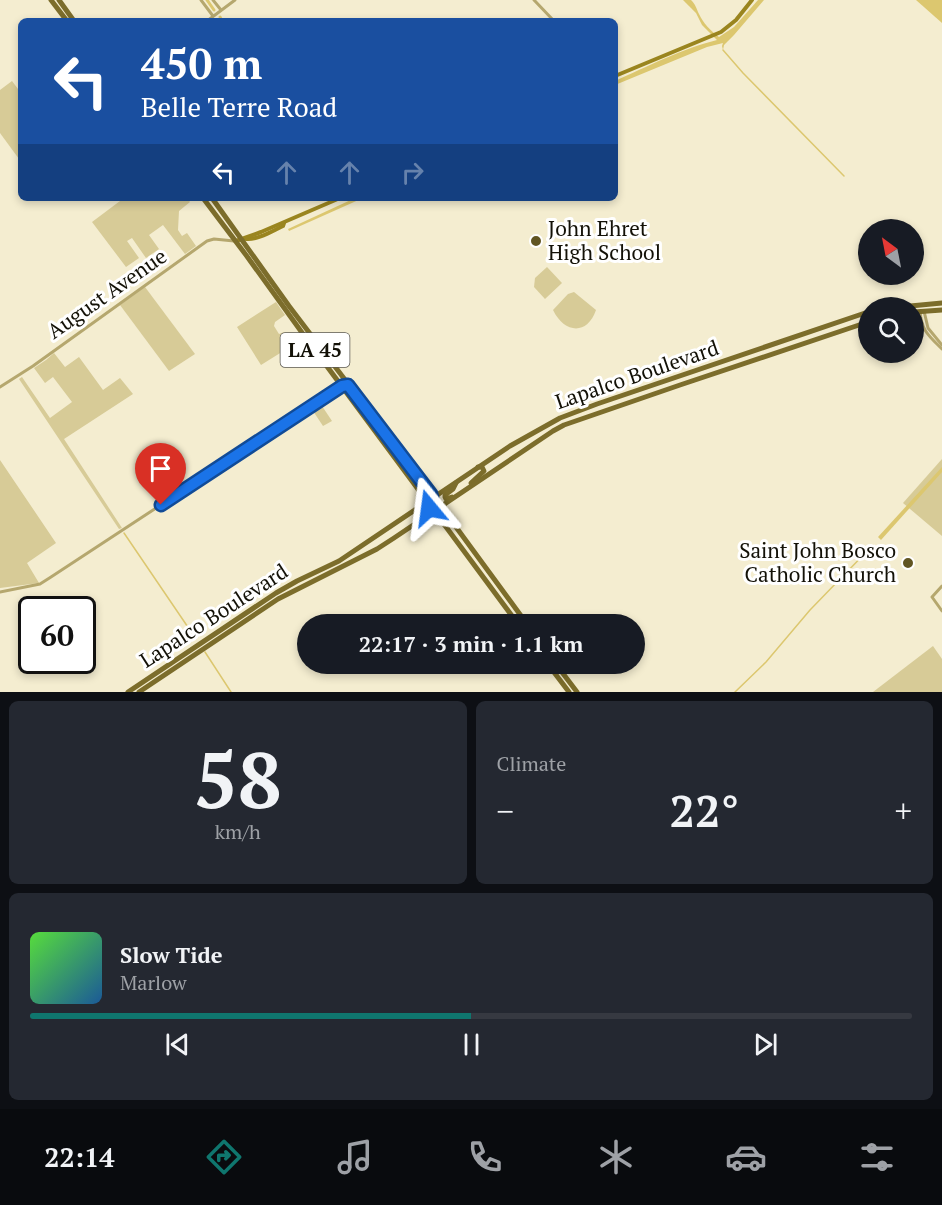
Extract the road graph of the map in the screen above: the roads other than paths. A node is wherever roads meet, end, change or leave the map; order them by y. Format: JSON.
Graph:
{"nodes":[{"id":1,"x":51,"y":0,"type":"edge"},
{"id":2,"x":59,"y":0,"type":"edge"},
{"id":3,"x":201,"y":0,"type":"edge"},
{"id":4,"x":213,"y":0,"type":"edge"},
{"id":5,"x":235,"y":0,"type":"edge"},
{"id":6,"x":534,"y":0,"type":"edge"},
{"id":7,"x":752,"y":0,"type":"edge"},
{"id":8,"x":221,"y":10,"type":"junction"},
{"id":9,"x":213,"y":16,"type":"junction"},
{"id":10,"x":65,"y":18,"type":"edge"},
{"id":11,"x":73,"y":18,"type":"edge"},
{"id":12,"x":211,"y":18,"type":"edge"},
{"id":13,"x":551,"y":18,"type":"edge"},
{"id":14,"x":618,"y":75,"type":"edge"},
{"id":15,"x":205,"y":201,"type":"edge"},
{"id":16,"x":214,"y":201,"type":"edge"},
{"id":17,"x":333,"y":201,"type":"edge"},
{"id":18,"x":285,"y":222,"type":"junction"},
{"id":19,"x":226,"y":229,"type":"junction"},
{"id":20,"x":254,"y":239,"type":"junction"},
{"id":21,"x":224,"y":240,"type":"junction"},
{"id":22,"x":239,"y":240,"type":"junction"},
{"id":23,"x":250,"y":250,"type":"junction"},
{"id":24,"x":942,"y":303,"type":"edge"},
{"id":25,"x":924,"y":307,"type":"edge"},
{"id":26,"x":924,"y":308,"type":"edge"},
{"id":27,"x":942,"y":310,"type":"edge"},
{"id":28,"x":858,"y":316,"type":"edge"},
{"id":29,"x":858,"y":318,"type":"edge"},
{"id":30,"x":840,"y":322,"type":"junction"},
{"id":31,"x":858,"y":325,"type":"edge"},
{"id":32,"x":853,"y":327,"type":"junction"},
{"id":33,"x":924,"y":330,"type":"edge"},
{"id":34,"x":829,"y":334,"type":"junction"},
{"id":35,"x":309,"y":338,"type":"junction"},
{"id":36,"x":752,"y":345,"type":"dead end"},
{"id":37,"x":942,"y":347,"type":"edge"},
{"id":38,"x":760,"y":349,"type":"junction"},
{"id":39,"x":750,"y":352,"type":"junction"},
{"id":40,"x":771,"y":354,"type":"junction"},
{"id":41,"x":746,"y":363,"type":"junction"},
{"id":42,"x":710,"y":366,"type":"junction"},
{"id":43,"x":715,"y":373,"type":"junction"},
{"id":44,"x":688,"y":374,"type":"junction"},
{"id":45,"x":704,"y":377,"type":"junction"},
{"id":46,"x":690,"y":381,"type":"junction"},
{"id":47,"x":345,"y":384,"type":"junction"},
{"id":48,"x":656,"y":384,"type":"junction"},
{"id":49,"x":0,"y":387,"type":"edge"},
{"id":50,"x":662,"y":391,"type":"junction"},
{"id":51,"x":630,"y":393,"type":"junction"},
{"id":52,"x":616,"y":398,"type":"junction"},
{"id":53,"x":633,"y":401,"type":"junction"},
{"id":54,"x":619,"y":406,"type":"junction"},
{"id":55,"x":566,"y":415,"type":"junction"},
{"id":56,"x":564,"y":425,"type":"junction"},
{"id":57,"x":391,"y":440,"type":"junction"},
{"id":58,"x":383,"y":441,"type":"junction"},
{"id":59,"x":405,"y":460,"type":"junction"},
{"id":60,"x":485,"y":462,"type":"junction"},
{"id":61,"x":478,"y":467,"type":"junction"},
{"id":62,"x":406,"y":471,"type":"junction"},
{"id":63,"x":471,"y":483,"type":"junction"},
{"id":64,"x":455,"y":484,"type":"junction"},
{"id":65,"x":457,"y":495,"type":"junction"},
{"id":66,"x":431,"y":497,"type":"junction"},
{"id":67,"x":416,"y":509,"type":"junction"},
{"id":68,"x":437,"y":510,"type":"junction"},
{"id":69,"x":404,"y":517,"type":"junction"},
{"id":70,"x":417,"y":519,"type":"junction"},
{"id":71,"x":443,"y":521,"type":"junction"},
{"id":72,"x":459,"y":532,"type":"junction"},
{"id":73,"x":400,"y":534,"type":"junction"},
{"id":74,"x":370,"y":539,"type":"junction"},
{"id":75,"x":472,"y":556,"type":"junction"},
{"id":76,"x":361,"y":557,"type":"junction"},
{"id":77,"x":494,"y":584,"type":"junction"},
{"id":78,"x":942,"y":586,"type":"edge"},
{"id":79,"x":0,"y":591,"type":"edge"},
{"id":80,"x":942,"y":611,"type":"edge"},
{"id":81,"x":512,"y":614,"type":"edge"},
{"id":82,"x":519,"y":614,"type":"edge"},
{"id":83,"x":240,"y":617,"type":"junction"},
{"id":84,"x":226,"y":634,"type":"junction"},
{"id":85,"x":209,"y":637,"type":"junction"},
{"id":86,"x":180,"y":656,"type":"junction"},
{"id":87,"x":191,"y":658,"type":"junction"},
{"id":88,"x":167,"y":673,"type":"junction"},
{"id":89,"x":555,"y":674,"type":"edge"},
{"id":90,"x":563,"y":674,"type":"edge"},
{"id":91,"x":128,"y":692,"type":"edge"},
{"id":92,"x":139,"y":692,"type":"edge"},
{"id":93,"x":568,"y":692,"type":"edge"},
{"id":94,"x":577,"y":692,"type":"edge"}],
"edges":[{"from":1,"to":10,"type":"main road"},
{"from":2,"to":11,"type":"main road"},
{"from":3,"to":9,"type":"street"},
{"from":4,"to":8,"type":"street"},
{"from":5,"to":8,"type":"street"},
{"from":6,"to":13,"type":"street"},
{"from":7,"to":14,"type":"main road"},
{"from":8,"to":9,"type":"street"},
{"from":9,"to":12,"type":"street"},
{"from":15,"to":19,"type":"main road","number":"LA 45"},
{"from":16,"to":22,"type":"main road","number":"LA 45"},
{"from":17,"to":18,"type":"main road"},
{"from":18,"to":20,"type":"main road"},
{"from":18,"to":22,"type":"main road"},
{"from":19,"to":21,"type":"street"},
{"from":19,"to":22,"type":"main road","number":"LA 45"},
{"from":20,"to":22,"type":"main road"},
{"from":20,"to":23,"type":"main road"},
{"from":21,"to":22,"type":"street","name":"August Avenue"},
{"from":21,"to":49,"type":"street","name":"August Avenue"},
{"from":22,"to":23,"type":"main road","number":"LA 45"},
{"from":22,"to":35,"type":"main road","number":"LA 45"},
{"from":23,"to":35,"type":"main road","number":"LA 45"},
{"from":24,"to":25,"type":"main road"},
{"from":26,"to":27,"type":"main road"},
{"from":28,"to":30,"type":"main road","name":"Lapalco Boulevard"},
{"from":29,"to":32,"type":"main road"},
{"from":30,"to":34,"type":"main road"},
{"from":30,"to":38,"type":"main road","name":"Lapalco Boulevard"},
{"from":31,"to":32,"type":"main road","name":"Lapalco Boulevard"},
{"from":32,"to":34,"type":"main road","name":"Lapalco Boulevard"},
{"from":33,"to":37,"type":"street"},
{"from":34,"to":40,"type":"main road","name":"Lapalco Boulevard"},
{"from":35,"to":47,"type":"main road","number":"LA 45"},
{"from":35,"to":47,"type":"main road","number":"LA 45"},
{"from":36,"to":39,"type":"main road"},
{"from":38,"to":39,"type":"main road","name":"Lapalco Boulevard"},
{"from":38,"to":40,"type":"main road"},
{"from":38,"to":41,"type":"main road"},
{"from":39,"to":42,"type":"main road","name":"Lapalco Boulevard"},
{"from":40,"to":41,"type":"main road","name":"Lapalco Boulevard"},
{"from":41,"to":43,"type":"main road","name":"Lapalco Boulevard"},
{"from":42,"to":43,"type":"main road"},
{"from":42,"to":44,"type":"main road","name":"Lapalco Boulevard"},
{"from":42,"to":45,"type":"main road"},
{"from":43,"to":45,"type":"main road","name":"Lapalco Boulevard"},
{"from":44,"to":46,"type":"main road"},
{"from":44,"to":48,"type":"main road","name":"Lapalco Boulevard"},
{"from":45,"to":46,"type":"main road","name":"Lapalco Boulevard"},
{"from":46,"to":50,"type":"main road","name":"Lapalco Boulevard"},
{"from":47,"to":57,"type":"main road","number":"LA 45"},
{"from":47,"to":58,"type":"main road","number":"LA 45"},
{"from":47,"to":79,"type":"street"},
{"from":48,"to":50,"type":"main road"},
{"from":48,"to":51,"type":"main road","name":"Lapalco Boulevard"},
{"from":50,"to":53,"type":"main road","name":"Lapalco Boulevard"},
{"from":51,"to":52,"type":"main road","name":"Lapalco Boulevard"},
{"from":51,"to":53,"type":"main road"},
{"from":52,"to":54,"type":"main road"},
{"from":52,"to":55,"type":"main road","name":"Lapalco Boulevard"},
{"from":53,"to":54,"type":"main road","name":"Lapalco Boulevard"},
{"from":54,"to":56,"type":"main road","name":"Lapalco Boulevard"},
{"from":55,"to":56,"type":"main road"},
{"from":55,"to":60,"type":"main road","name":"Lapalco Boulevard"},
{"from":56,"to":65,"type":"main road","name":"Lapalco Boulevard"},
{"from":57,"to":58,"type":"main road"},
{"from":57,"to":59,"type":"main road","number":"LA 45"},
{"from":58,"to":59,"type":"main road"},
{"from":58,"to":62,"type":"main road","number":"LA 45"},
{"from":59,"to":66,"type":"main road","number":"LA 45"},
{"from":60,"to":61,"type":"main road","name":"Lapalco Boulevard"},
{"from":60,"to":63,"type":"main road"},
{"from":61,"to":63,"type":"main road"},
{"from":61,"to":64,"type":"main road","name":"Lapalco Boulevard"},
{"from":62,"to":66,"type":"main road","number":"LA 45"},
{"from":62,"to":66,"type":"main road"},
{"from":63,"to":65,"type":"main road"},
{"from":64,"to":65,"type":"main road"},
{"from":64,"to":66,"type":"main road","name":"Lapalco Boulevard"},
{"from":64,"to":66,"type":"main road"},
{"from":65,"to":68,"type":"main road","name":"Lapalco Boulevard"},
{"from":66,"to":67,"type":"main road","name":"Lapalco Boulevard"},
{"from":66,"to":68,"type":"main road","number":"LA 45"},
{"from":66,"to":70,"type":"main road"},
{"from":67,"to":69,"type":"main road","name":"Lapalco Boulevard"},
{"from":67,"to":70,"type":"main road"},
{"from":68,"to":71,"type":"main road","number":"LA 45"},
{"from":68,"to":72,"type":"main road","number":"LA 45"},
{"from":68,"to":73,"type":"main road","name":"Lapalco Boulevard"},
{"from":69,"to":73,"type":"main road"},
{"from":69,"to":74,"type":"main road","name":"Lapalco Boulevard"},
{"from":70,"to":73,"type":"main road"},
{"from":71,"to":72,"type":"main road"},
{"from":71,"to":75,"type":"main road","number":"LA 45"},
{"from":72,"to":75,"type":"main road","number":"LA 45"},
{"from":73,"to":76,"type":"main road","name":"Lapalco Boulevard"},
{"from":74,"to":76,"type":"main road"},
{"from":74,"to":83,"type":"main road","name":"Lapalco Boulevard"},
{"from":75,"to":77,"type":"main road","number":"LA 45"},
{"from":75,"to":77,"type":"main road","number":"LA 45"},
{"from":76,"to":84,"type":"main road","name":"Lapalco Boulevard"},
{"from":77,"to":81,"type":"main road","number":"LA 45"},
{"from":77,"to":82,"type":"main road","number":"LA 45"},
{"from":78,"to":80,"type":"street"},
{"from":83,"to":84,"type":"main road"},
{"from":83,"to":85,"type":"main road","name":"Lapalco Boulevard"},
{"from":84,"to":87,"type":"main road","name":"Lapalco Boulevard"},
{"from":85,"to":86,"type":"main road","name":"Lapalco Boulevard"},
{"from":85,"to":87,"type":"main road"},
{"from":86,"to":88,"type":"main road"},
{"from":86,"to":91,"type":"main road","name":"Lapalco Boulevard"},
{"from":87,"to":88,"type":"main road","name":"Lapalco Boulevard"},
{"from":88,"to":92,"type":"main road","name":"Lapalco Boulevard"},
{"from":89,"to":93,"type":"main road"},
{"from":90,"to":94,"type":"main road"}]}
